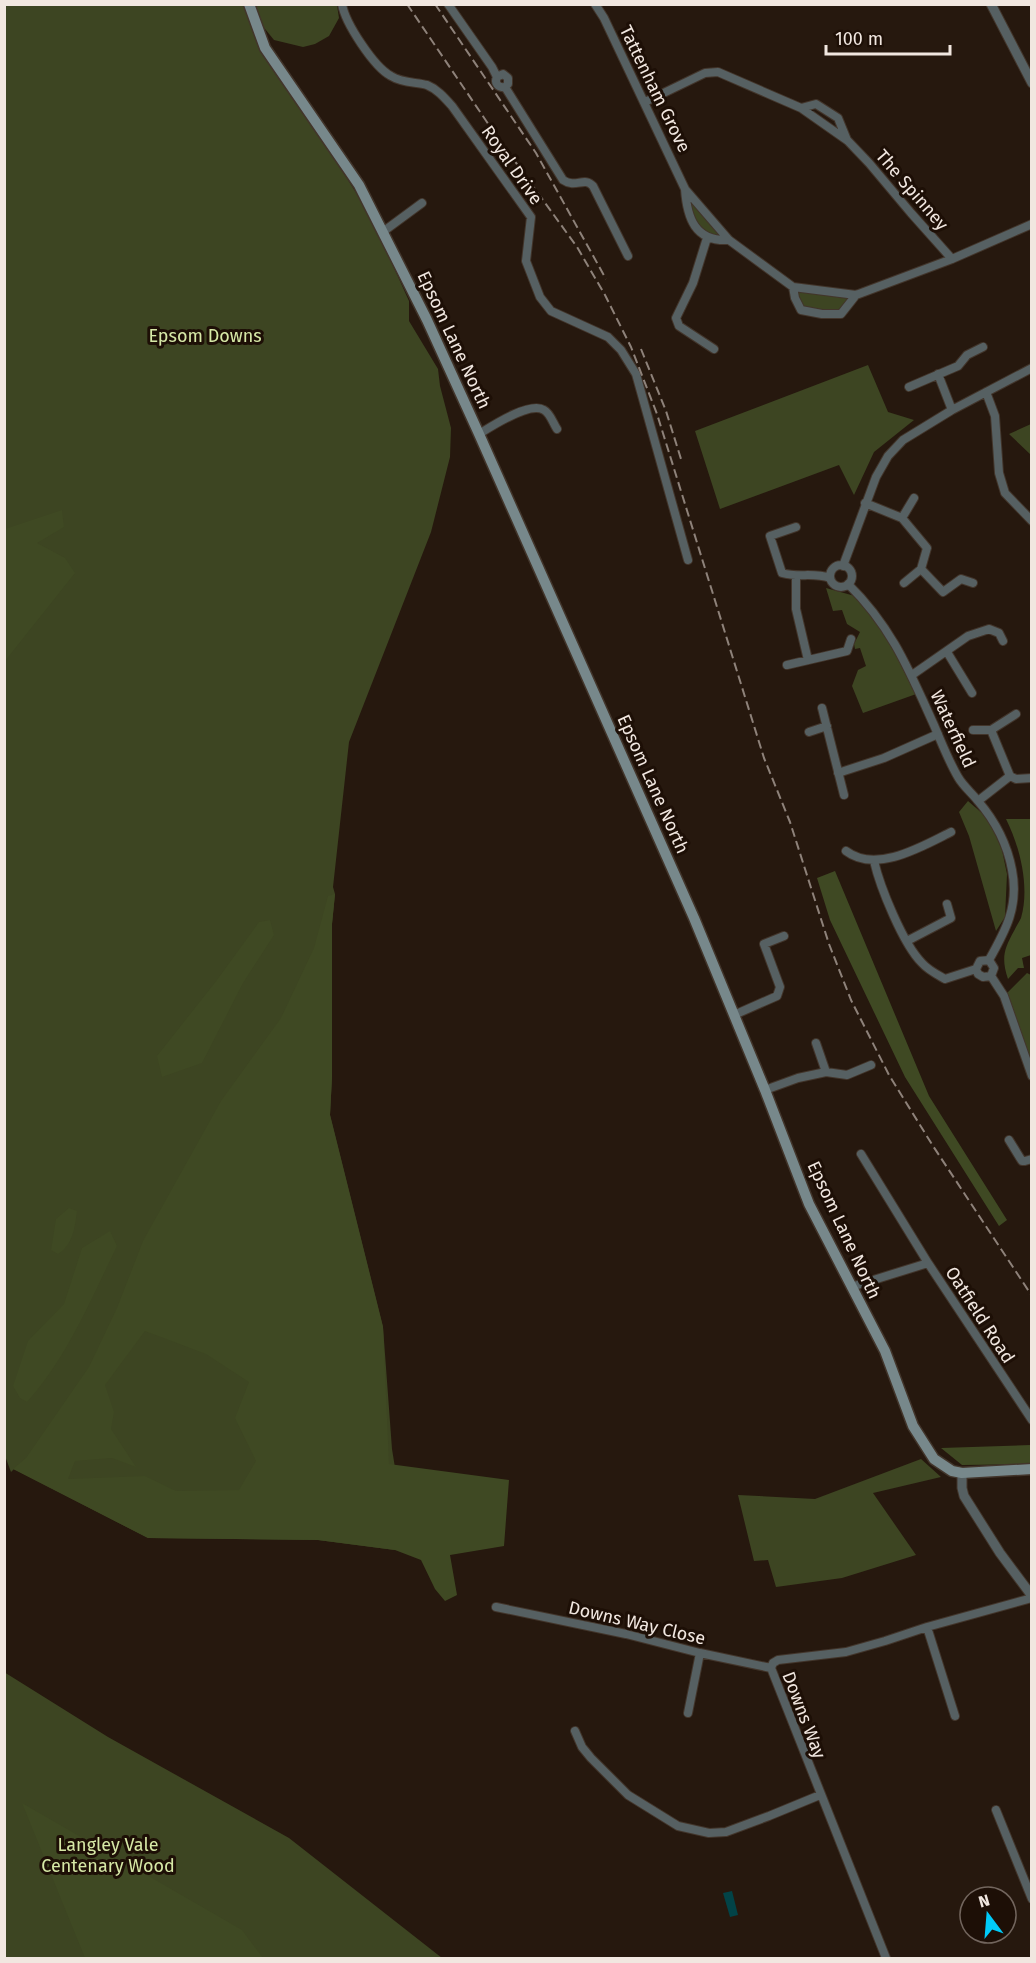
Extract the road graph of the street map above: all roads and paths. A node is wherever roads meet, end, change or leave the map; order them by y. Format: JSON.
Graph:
{"nodes":[{"id":1,"x":249,"y":4,"type":"edge"},
{"id":2,"x":342,"y":4,"type":"edge"},
{"id":3,"x":448,"y":4,"type":"edge"},
{"id":4,"x":595,"y":4,"type":"edge"},
{"id":5,"x":991,"y":4,"type":"edge"},
{"id":6,"x":1032,"y":83,"type":"edge"},
{"id":7,"x":645,"y":102,"type":"junction"},
{"id":8,"x":801,"y":108,"type":"junction"},
{"id":9,"x":848,"y":141,"type":"junction"},
{"id":10,"x":685,"y":189,"type":"junction"},
{"id":11,"x":422,"y":203,"type":"dead end"},
{"id":12,"x":1032,"y":224,"type":"edge"},
{"id":13,"x":384,"y":231,"type":"junction"},
{"id":14,"x":707,"y":238,"type":"junction"},
{"id":15,"x":729,"y":240,"type":"junction"},
{"id":16,"x":628,"y":256,"type":"dead end"},
{"id":17,"x":952,"y":259,"type":"junction"},
{"id":18,"x":793,"y":287,"type":"junction"},
{"id":19,"x":856,"y":295,"type":"junction"},
{"id":20,"x":983,"y":347,"type":"dead end"},
{"id":21,"x":714,"y":349,"type":"dead end"},
{"id":22,"x":1032,"y":368,"type":"edge"},
{"id":23,"x":938,"y":374,"type":"junction"},
{"id":24,"x":909,"y":387,"type":"dead end"},
{"id":25,"x":986,"y":392,"type":"junction"},
{"id":26,"x":952,"y":410,"type":"junction"},
{"id":27,"x":557,"y":429,"type":"dead end"},
{"id":28,"x":479,"y":434,"type":"junction"},
{"id":29,"x":914,"y":498,"type":"dead end"},
{"id":30,"x":865,"y":503,"type":"junction"},
{"id":31,"x":902,"y":518,"type":"junction"},
{"id":32,"x":1032,"y":521,"type":"edge"},
{"id":33,"x":796,"y":527,"type":"dead end"},
{"id":34,"x":688,"y":560,"type":"dead end"},
{"id":35,"x":843,"y":566,"type":"junction"},
{"id":36,"x":921,"y":569,"type":"junction"},
{"id":37,"x":796,"y":576,"type":"junction"},
{"id":38,"x":830,"y":578,"type":"junction"},
{"id":39,"x":904,"y":583,"type":"dead end"},
{"id":40,"x":973,"y":583,"type":"dead end"},
{"id":41,"x":848,"y":584,"type":"junction"},
{"id":42,"x":850,"y":639,"type":"dead end"},
{"id":43,"x":1003,"y":641,"type":"dead end"},
{"id":44,"x":947,"y":652,"type":"junction"},
{"id":45,"x":808,"y":660,"type":"junction"},
{"id":46,"x":787,"y":665,"type":"dead end"},
{"id":47,"x":912,"y":675,"type":"junction"},
{"id":48,"x":972,"y":693,"type":"dead end"},
{"id":49,"x":822,"y":708,"type":"dead end"},
{"id":50,"x":1016,"y":714,"type":"dead end"},
{"id":51,"x":827,"y":726,"type":"junction"},
{"id":52,"x":973,"y":729,"type":"dead end"},
{"id":53,"x":991,"y":730,"type":"junction"},
{"id":54,"x":809,"y":732,"type":"dead end"},
{"id":55,"x":938,"y":734,"type":"junction"},
{"id":56,"x":838,"y":773,"type":"junction"},
{"id":57,"x":1010,"y":776,"type":"junction"},
{"id":58,"x":1032,"y":778,"type":"edge"},
{"id":59,"x":844,"y":795,"type":"dead end"},
{"id":60,"x":978,"y":801,"type":"junction"},
{"id":61,"x":951,"y":832,"type":"dead end"},
{"id":62,"x":846,"y":851,"type":"dead end"},
{"id":63,"x":874,"y":861,"type":"junction"},
{"id":64,"x":947,"y":904,"type":"dead end"},
{"id":65,"x":784,"y":936,"type":"dead end"},
{"id":66,"x":907,"y":941,"type":"junction"},
{"id":67,"x":989,"y":960,"type":"junction"},
{"id":68,"x":976,"y":969,"type":"junction"},
{"id":69,"x":991,"y":976,"type":"junction"},
{"id":70,"x":734,"y":1015,"type":"junction"},
{"id":71,"x":816,"y":1043,"type":"dead end"},
{"id":72,"x":871,"y":1065,"type":"dead end"},
{"id":73,"x":826,"y":1072,"type":"junction"},
{"id":74,"x":1032,"y":1076,"type":"edge"},
{"id":75,"x":765,"y":1090,"type":"junction"},
{"id":76,"x":1009,"y":1140,"type":"dead end"},
{"id":77,"x":861,"y":1154,"type":"dead end"},
{"id":78,"x":1032,"y":1159,"type":"edge"},
{"id":79,"x":928,"y":1263,"type":"junction"},
{"id":80,"x":851,"y":1287,"type":"junction"},
{"id":81,"x":1032,"y":1420,"type":"edge"},
{"id":82,"x":1032,"y":1468,"type":"edge"},
{"id":83,"x":962,"y":1473,"type":"junction"},
{"id":84,"x":1032,"y":1597,"type":"edge"},
{"id":85,"x":496,"y":1607,"type":"dead end"},
{"id":86,"x":927,"y":1627,"type":"junction"},
{"id":87,"x":700,"y":1653,"type":"junction"},
{"id":88,"x":771,"y":1668,"type":"junction"},
{"id":89,"x":688,"y":1713,"type":"dead end"},
{"id":90,"x":956,"y":1716,"type":"dead end"},
{"id":91,"x":575,"y":1731,"type":"dead end"},
{"id":92,"x":820,"y":1795,"type":"junction"},
{"id":93,"x":996,"y":1810,"type":"dead end"},
{"id":94,"x":1032,"y":1899,"type":"edge"},
{"id":95,"x":886,"y":1959,"type":"edge"}],
"edges":[{"from":1,"to":13,"type":"main road","name":"Epsom Lane North"},
{"from":2,"to":34,"type":"street","name":"Royal Drive"},
{"from":3,"to":16,"type":"street"},
{"from":4,"to":7,"type":"street","name":"Tattenham Grove"},
{"from":5,"to":6,"type":"street"},
{"from":7,"to":8,"type":"street","name":"The Spinney"},
{"from":7,"to":10,"type":"street","name":"Tattenham Grove"},
{"from":8,"to":9,"type":"street","name":"The Spinney"},
{"from":8,"to":9,"type":"street","name":"The Spinney"},
{"from":9,"to":17,"type":"street","name":"The Spinney"},
{"from":10,"to":14,"type":"street","name":"Tattenham Grove"},
{"from":10,"to":15,"type":"street","name":"Tattenham Grove"},
{"from":11,"to":13,"type":"street"},
{"from":12,"to":17,"type":"street","name":"Tattenham Grove"},
{"from":13,"to":28,"type":"main road","name":"Epsom Lane North"},
{"from":14,"to":15,"type":"street"},
{"from":14,"to":21,"type":"street"},
{"from":15,"to":18,"type":"street","name":"Tattenham Grove"},
{"from":17,"to":19,"type":"street","name":"Tattenham Grove"},
{"from":18,"to":19,"type":"street","name":"Tattenham Grove"},
{"from":18,"to":19,"type":"street","name":"Tattenham Grove"},
{"from":20,"to":23,"type":"street"},
{"from":22,"to":25,"type":"street"},
{"from":23,"to":24,"type":"street"},
{"from":23,"to":26,"type":"street"},
{"from":25,"to":26,"type":"street"},
{"from":25,"to":32,"type":"street"},
{"from":26,"to":30,"type":"street"},
{"from":27,"to":28,"type":"street"},
{"from":28,"to":70,"type":"main road","name":"Epsom Lane North"},
{"from":29,"to":31,"type":"street"},
{"from":30,"to":31,"type":"street"},
{"from":30,"to":35,"type":"street"},
{"from":31,"to":36,"type":"street"},
{"from":33,"to":37,"type":"street"},
{"from":35,"to":38,"type":"street"},
{"from":35,"to":41,"type":"street"},
{"from":36,"to":39,"type":"street"},
{"from":36,"to":40,"type":"street"},
{"from":37,"to":38,"type":"street"},
{"from":37,"to":45,"type":"street"},
{"from":38,"to":41,"type":"street"},
{"from":41,"to":47,"type":"street","name":"Waterfield"},
{"from":42,"to":45,"type":"street"},
{"from":43,"to":44,"type":"street"},
{"from":44,"to":47,"type":"street"},
{"from":44,"to":48,"type":"street"},
{"from":45,"to":46,"type":"street"},
{"from":47,"to":55,"type":"street","name":"Waterfield"},
{"from":49,"to":51,"type":"street"},
{"from":50,"to":53,"type":"street"},
{"from":51,"to":54,"type":"street"},
{"from":51,"to":56,"type":"street"},
{"from":52,"to":53,"type":"street"},
{"from":53,"to":57,"type":"street"},
{"from":55,"to":56,"type":"street"},
{"from":55,"to":60,"type":"street","name":"Waterfield"},
{"from":56,"to":59,"type":"street"},
{"from":57,"to":58,"type":"street"},
{"from":57,"to":60,"type":"street"},
{"from":60,"to":67,"type":"street","name":"Waterfield"},
{"from":61,"to":63,"type":"street"},
{"from":62,"to":63,"type":"street"},
{"from":63,"to":66,"type":"street"},
{"from":64,"to":66,"type":"street"},
{"from":65,"to":70,"type":"street"},
{"from":66,"to":68,"type":"street"},
{"from":67,"to":68,"type":"street"},
{"from":67,"to":69,"type":"street"},
{"from":68,"to":69,"type":"street"},
{"from":69,"to":74,"type":"street"},
{"from":70,"to":75,"type":"main road","name":"Epsom Lane North"},
{"from":71,"to":73,"type":"street"},
{"from":72,"to":73,"type":"street"},
{"from":73,"to":75,"type":"street"},
{"from":75,"to":80,"type":"main road","name":"Epsom Lane North"},
{"from":76,"to":78,"type":"street"},
{"from":77,"to":79,"type":"street"},
{"from":79,"to":80,"type":"street","name":"Oatfield Road"},
{"from":79,"to":81,"type":"street","name":"Oatfield Road"},
{"from":80,"to":83,"type":"main road","name":"Epsom Lane North"},
{"from":82,"to":83,"type":"main road"},
{"from":83,"to":84,"type":"street"},
{"from":84,"to":86,"type":"street","name":"Downs Way"},
{"from":85,"to":87,"type":"street","name":"Downs Way Close"},
{"from":86,"to":88,"type":"street","name":"Downs Way"},
{"from":86,"to":90,"type":"street"},
{"from":87,"to":88,"type":"street","name":"Downs Way Close"},
{"from":87,"to":89,"type":"street"},
{"from":88,"to":92,"type":"street","name":"Downs Way"},
{"from":91,"to":92,"type":"street"},
{"from":92,"to":95,"type":"street","name":"Downs Way"},
{"from":93,"to":94,"type":"street"}]}
